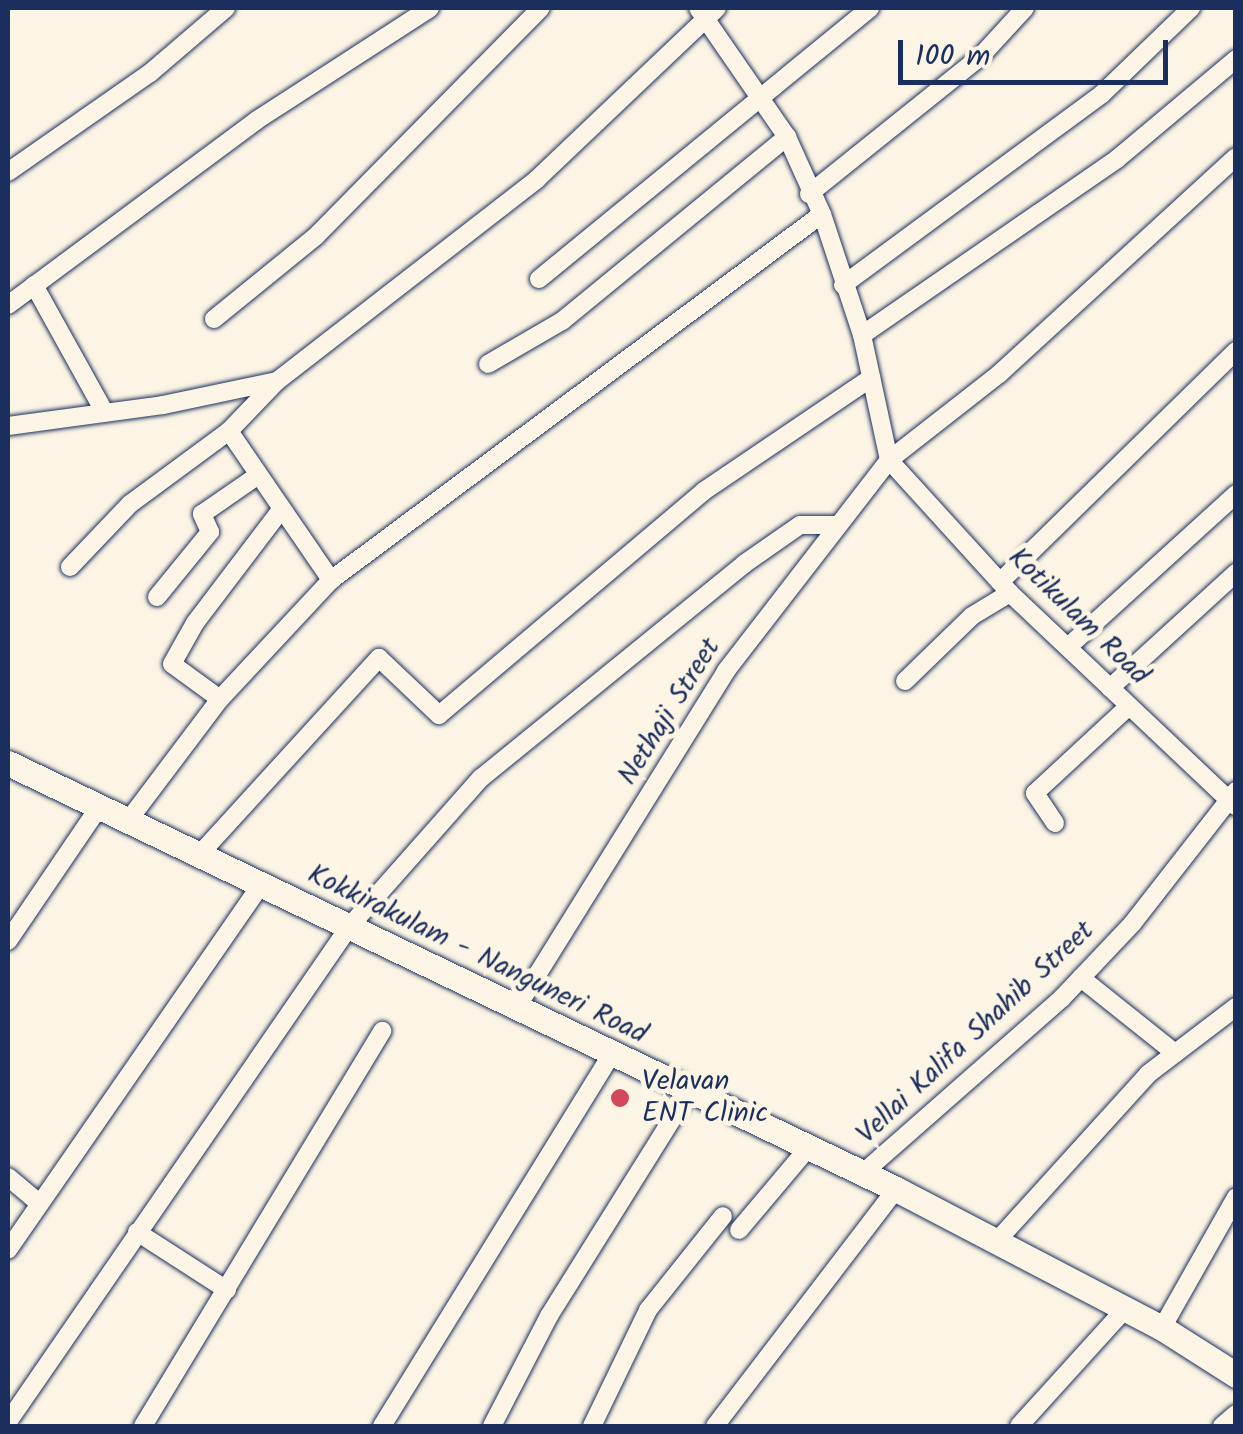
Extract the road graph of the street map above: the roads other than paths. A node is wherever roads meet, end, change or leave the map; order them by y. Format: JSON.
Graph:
{"nodes":[{"id":1,"x":226,"y":8,"type":"edge"},
{"id":2,"x":430,"y":8,"type":"edge"},
{"id":3,"x":541,"y":8,"type":"edge"},
{"id":4,"x":870,"y":8,"type":"edge"},
{"id":5,"x":1026,"y":8,"type":"edge"},
{"id":6,"x":1191,"y":8,"type":"edge"},
{"id":7,"x":707,"y":11,"type":"edge"},
{"id":8,"x":1236,"y":59,"type":"edge"},
{"id":9,"x":758,"y":94,"type":"junction"},
{"id":10,"x":787,"y":137,"type":"junction"},
{"id":11,"x":1236,"y":157,"type":"edge"},
{"id":12,"x":8,"y":172,"type":"edge"},
{"id":13,"x":809,"y":194,"type":"junction"},
{"id":14,"x":822,"y":214,"type":"junction"},
{"id":15,"x":539,"y":279,"type":"dead end"},
{"id":16,"x":34,"y":284,"type":"junction"},
{"id":17,"x":843,"y":286,"type":"junction"},
{"id":18,"x":8,"y":305,"type":"edge"},
{"id":19,"x":214,"y":319,"type":"dead end"},
{"id":20,"x":862,"y":334,"type":"junction"},
{"id":21,"x":1236,"y":352,"type":"edge"},
{"id":22,"x":488,"y":364,"type":"dead end"},
{"id":23,"x":871,"y":378,"type":"junction"},
{"id":24,"x":277,"y":381,"type":"junction"},
{"id":25,"x":105,"y":413,"type":"junction"},
{"id":26,"x":8,"y":426,"type":"edge"},
{"id":27,"x":229,"y":431,"type":"junction"},
{"id":28,"x":889,"y":460,"type":"junction"},
{"id":29,"x":256,"y":476,"type":"junction"},
{"id":30,"x":1236,"y":494,"type":"edge"},
{"id":31,"x":280,"y":512,"type":"junction"},
{"id":32,"x":836,"y":525,"type":"junction"},
{"id":33,"x":70,"y":567,"type":"dead end"},
{"id":34,"x":1236,"y":574,"type":"edge"},
{"id":35,"x":331,"y":580,"type":"junction"},
{"id":36,"x":1005,"y":588,"type":"junction"},
{"id":37,"x":157,"y":597,"type":"dead end"},
{"id":38,"x":1068,"y":648,"type":"junction"},
{"id":39,"x":906,"y":681,"type":"dead end"},
{"id":40,"x":1110,"y":688,"type":"junction"},
{"id":41,"x":220,"y":699,"type":"junction"},
{"id":42,"x":1130,"y":706,"type":"junction"},
{"id":43,"x":8,"y":763,"type":"edge"},
{"id":44,"x":1233,"y":798,"type":"edge"},
{"id":45,"x":98,"y":807,"type":"junction"},
{"id":46,"x":128,"y":820,"type":"junction"},
{"id":47,"x":1055,"y":823,"type":"dead end"},
{"id":48,"x":199,"y":855,"type":"junction"},
{"id":49,"x":262,"y":885,"type":"junction"},
{"id":50,"x":349,"y":927,"type":"junction"},
{"id":51,"x":8,"y":941,"type":"edge"},
{"id":52,"x":1081,"y":978,"type":"junction"},
{"id":53,"x":517,"y":1007,"type":"junction"},
{"id":54,"x":1236,"y":1007,"type":"edge"},
{"id":55,"x":382,"y":1032,"type":"dead end"},
{"id":56,"x":612,"y":1053,"type":"junction"},
{"id":57,"x":1175,"y":1054,"type":"junction"},
{"id":58,"x":690,"y":1090,"type":"junction"},
{"id":59,"x":809,"y":1147,"type":"junction"},
{"id":60,"x":864,"y":1173,"type":"junction"},
{"id":61,"x":8,"y":1178,"type":"edge"},
{"id":62,"x":896,"y":1189,"type":"junction"},
{"id":63,"x":1236,"y":1197,"type":"edge"},
{"id":64,"x":39,"y":1203,"type":"junction"},
{"id":65,"x":723,"y":1216,"type":"dead end"},
{"id":66,"x":739,"y":1230,"type":"dead end"},
{"id":67,"x":137,"y":1232,"type":"junction"},
{"id":68,"x":995,"y":1243,"type":"junction"},
{"id":69,"x":8,"y":1250,"type":"edge"},
{"id":70,"x":227,"y":1290,"type":"junction"},
{"id":71,"x":1124,"y":1310,"type":"junction"},
{"id":72,"x":1162,"y":1328,"type":"junction"},
{"id":73,"x":1236,"y":1374,"type":"edge"},
{"id":74,"x":1236,"y":1414,"type":"edge"},
{"id":75,"x":14,"y":1421,"type":"edge"},
{"id":76,"x":143,"y":1426,"type":"edge"},
{"id":77,"x":382,"y":1426,"type":"edge"},
{"id":78,"x":492,"y":1426,"type":"edge"},
{"id":79,"x":592,"y":1426,"type":"edge"},
{"id":80,"x":715,"y":1426,"type":"edge"},
{"id":81,"x":1020,"y":1426,"type":"edge"},
{"id":82,"x":1222,"y":1426,"type":"edge"}],
"edges":[{"from":1,"to":12,"type":"street"},
{"from":2,"to":16,"type":"street"},
{"from":3,"to":19,"type":"street"},
{"from":4,"to":9,"type":"street"},
{"from":5,"to":13,"type":"street"},
{"from":6,"to":17,"type":"street"},
{"from":7,"to":9,"type":"street"},
{"from":7,"to":24,"type":"street"},
{"from":8,"to":20,"type":"street"},
{"from":9,"to":10,"type":"street"},
{"from":9,"to":15,"type":"street"},
{"from":10,"to":13,"type":"street"},
{"from":10,"to":22,"type":"street"},
{"from":11,"to":28,"type":"street","name":"Nethaji Street"},
{"from":13,"to":14,"type":"street"},
{"from":14,"to":17,"type":"street"},
{"from":14,"to":35,"type":"street"},
{"from":16,"to":18,"type":"street"},
{"from":16,"to":25,"type":"street"},
{"from":17,"to":20,"type":"street"},
{"from":20,"to":23,"type":"street"},
{"from":21,"to":36,"type":"street"},
{"from":23,"to":28,"type":"street"},
{"from":23,"to":48,"type":"street"},
{"from":24,"to":25,"type":"street"},
{"from":24,"to":27,"type":"street"},
{"from":25,"to":26,"type":"street"},
{"from":27,"to":29,"type":"street"},
{"from":27,"to":33,"type":"street"},
{"from":28,"to":32,"type":"street","name":"Nethaji Street"},
{"from":28,"to":36,"type":"street","name":"Kotikulam Road"},
{"from":29,"to":31,"type":"street"},
{"from":29,"to":37,"type":"street"},
{"from":30,"to":38,"type":"street"},
{"from":31,"to":35,"type":"street"},
{"from":31,"to":41,"type":"street"},
{"from":32,"to":50,"type":"street"},
{"from":32,"to":53,"type":"street","name":"Nethaji Street"},
{"from":34,"to":40,"type":"street"},
{"from":35,"to":41,"type":"street"},
{"from":36,"to":38,"type":"street","name":"Kotikulam Road"},
{"from":36,"to":39,"type":"street"},
{"from":38,"to":40,"type":"street","name":"Kotikulam Road"},
{"from":40,"to":42,"type":"street","name":"Kotikulam Road"},
{"from":41,"to":46,"type":"street"},
{"from":42,"to":44,"type":"street","name":"Kotikulam Road"},
{"from":42,"to":47,"type":"street"},
{"from":43,"to":45,"type":"main road","name":"Kokkirakulam - Nanguneri Road"},
{"from":44,"to":52,"type":"street","name":"Vellai Kalifa Shahib Street"},
{"from":45,"to":46,"type":"main road","name":"Kokkirakulam - Nanguneri Road"},
{"from":45,"to":51,"type":"street"},
{"from":46,"to":48,"type":"main road","name":"Kokkirakulam - Nanguneri Road"},
{"from":48,"to":49,"type":"main road","name":"Kokkirakulam - Nanguneri Road"},
{"from":49,"to":50,"type":"main road","name":"Kokkirakulam - Nanguneri Road"},
{"from":49,"to":64,"type":"street"},
{"from":50,"to":53,"type":"main road","name":"Kokkirakulam - Nanguneri Road"},
{"from":50,"to":67,"type":"street"},
{"from":52,"to":57,"type":"street"},
{"from":52,"to":60,"type":"street","name":"Vellai Kalifa Shahib Street"},
{"from":53,"to":56,"type":"main road","name":"Kokkirakulam - Nanguneri Road"},
{"from":54,"to":57,"type":"street"},
{"from":55,"to":70,"type":"street"},
{"from":56,"to":58,"type":"main road","name":"Kokkirakulam - Nanguneri Road"},
{"from":56,"to":77,"type":"street"},
{"from":57,"to":68,"type":"street"},
{"from":58,"to":59,"type":"main road","name":"Kokkirakulam - Nanguneri Road"},
{"from":58,"to":78,"type":"street"},
{"from":59,"to":60,"type":"main road","name":"Kokkirakulam - Nanguneri Road"},
{"from":59,"to":66,"type":"street"},
{"from":60,"to":62,"type":"main road","name":"Kokkirakulam - Nanguneri Road"},
{"from":61,"to":64,"type":"street"},
{"from":62,"to":68,"type":"main road","name":"Kokkirakulam - Nanguneri Road"},
{"from":62,"to":80,"type":"street"},
{"from":63,"to":72,"type":"street"},
{"from":64,"to":69,"type":"street"},
{"from":65,"to":79,"type":"street"},
{"from":67,"to":70,"type":"street"},
{"from":67,"to":75,"type":"street"},
{"from":68,"to":71,"type":"main road","name":"Kokkirakulam - Nanguneri Road"},
{"from":70,"to":76,"type":"street"},
{"from":71,"to":72,"type":"main road","name":"Kokkirakulam - Nanguneri Road"},
{"from":71,"to":81,"type":"street"},
{"from":72,"to":73,"type":"main road","name":"Kokkirakulam - Nanguneri Road"},
{"from":74,"to":82,"type":"street"}]}
